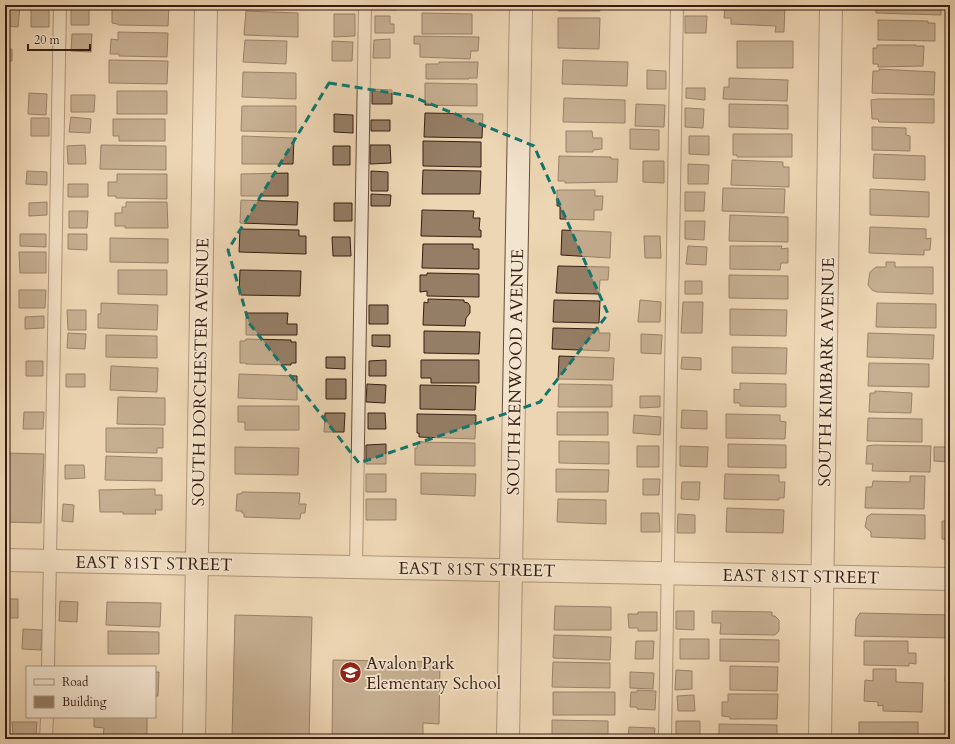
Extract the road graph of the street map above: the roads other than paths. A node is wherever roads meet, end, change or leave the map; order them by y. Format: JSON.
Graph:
{"nodes":[{"id":1,"x":60,"y":5,"type":"edge"},
{"id":2,"x":206,"y":5,"type":"edge"},
{"id":3,"x":365,"y":5,"type":"edge"},
{"id":4,"x":521,"y":5,"type":"edge"},
{"id":5,"x":677,"y":5,"type":"edge"},
{"id":6,"x":831,"y":5,"type":"edge"},
{"id":7,"x":5,"y":560,"type":"edge"},
{"id":8,"x":50,"y":560,"type":"junction"},
{"id":9,"x":197,"y":564,"type":"junction"},
{"id":10,"x":356,"y":567,"type":"junction"},
{"id":11,"x":512,"y":570,"type":"junction"},
{"id":12,"x":668,"y":574,"type":"junction"},
{"id":13,"x":824,"y":577,"type":"junction"},
{"id":14,"x":950,"y":579,"type":"edge"},
{"id":15,"x":48,"y":666,"type":"edge"},
{"id":16,"x":47,"y":718,"type":"edge"},
{"id":17,"x":46,"y":739,"type":"edge"},
{"id":18,"x":194,"y":739,"type":"edge"},
{"id":19,"x":508,"y":739,"type":"edge"},
{"id":20,"x":665,"y":739,"type":"edge"},
{"id":21,"x":820,"y":739,"type":"edge"}],
"edges":[{"from":1,"to":8,"type":"lane"},
{"from":2,"to":9,"type":"street","name":"SOUTH DORCHESTER AVENUE"},
{"from":3,"to":10,"type":"lane"},
{"from":4,"to":11,"type":"street","name":"SOUTH KENWOOD AVENUE"},
{"from":5,"to":12,"type":"lane"},
{"from":6,"to":13,"type":"street","name":"SOUTH KIMBARK AVENUE"},
{"from":7,"to":8,"type":"street","name":"EAST 81ST STREET"},
{"from":8,"to":9,"type":"street","name":"EAST 81ST STREET"},
{"from":8,"to":15,"type":"lane"},
{"from":9,"to":10,"type":"street","name":"EAST 81ST STREET"},
{"from":9,"to":18,"type":"street","name":"SOUTH DORCHESTER AVENUE"},
{"from":10,"to":11,"type":"street","name":"EAST 81ST STREET"},
{"from":11,"to":12,"type":"street","name":"EAST 81ST STREET"},
{"from":11,"to":19,"type":"street","name":"SOUTH KENWOOD AVENUE"},
{"from":12,"to":13,"type":"street","name":"EAST 81ST STREET"},
{"from":12,"to":20,"type":"lane"},
{"from":13,"to":14,"type":"street","name":"EAST 81ST STREET"},
{"from":13,"to":21,"type":"street","name":"SOUTH KIMBARK AVENUE"},
{"from":16,"to":17,"type":"lane"}]}
